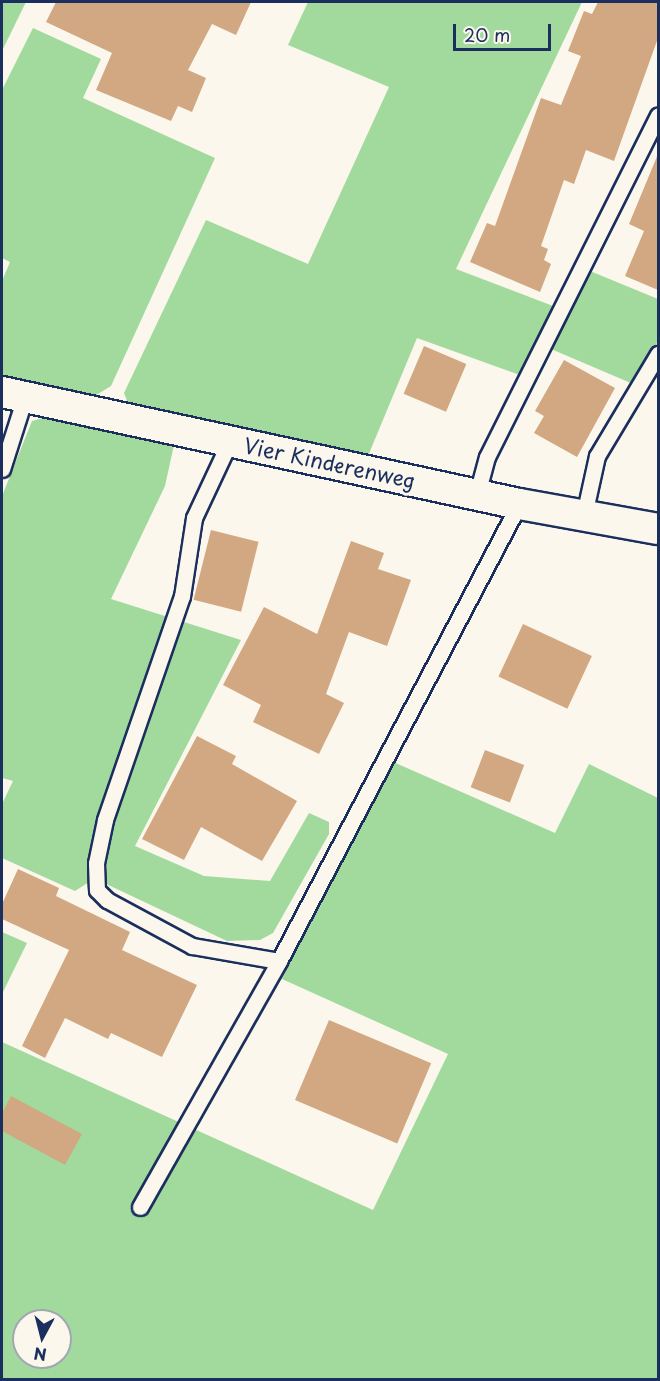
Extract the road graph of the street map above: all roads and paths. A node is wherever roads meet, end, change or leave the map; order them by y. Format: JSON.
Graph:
{"nodes":[{"id":1,"x":658,"y":116,"type":"edge"},
{"id":2,"x":658,"y":354,"type":"edge"},
{"id":3,"x":13,"y":395,"type":"edge"},
{"id":4,"x":230,"y":441,"type":"junction"},
{"id":5,"x":2,"y":470,"type":"edge"},
{"id":6,"x":477,"y":494,"type":"junction"},
{"id":7,"x":519,"y":504,"type":"junction"},
{"id":8,"x":584,"y":515,"type":"junction"},
{"id":9,"x":658,"y":529,"type":"edge"},
{"id":10,"x":279,"y":961,"type":"junction"},
{"id":11,"x":140,"y":1207,"type":"dead end"}],
"edges":[{"from":1,"to":6,"type":"lane"},
{"from":2,"to":8,"type":"lane"},
{"from":3,"to":4,"type":"street","name":"Vier Kinderenweg"},
{"from":3,"to":5,"type":"lane"},
{"from":4,"to":6,"type":"street","name":"Vier Kinderenweg"},
{"from":4,"to":10,"type":"lane"},
{"from":6,"to":7,"type":"street","name":"Vier Kinderenweg"},
{"from":7,"to":8,"type":"street","name":"Vier Kinderenweg"},
{"from":7,"to":10,"type":"lane"},
{"from":8,"to":9,"type":"street","name":"Vier Kinderenweg"},
{"from":10,"to":11,"type":"lane"}]}
